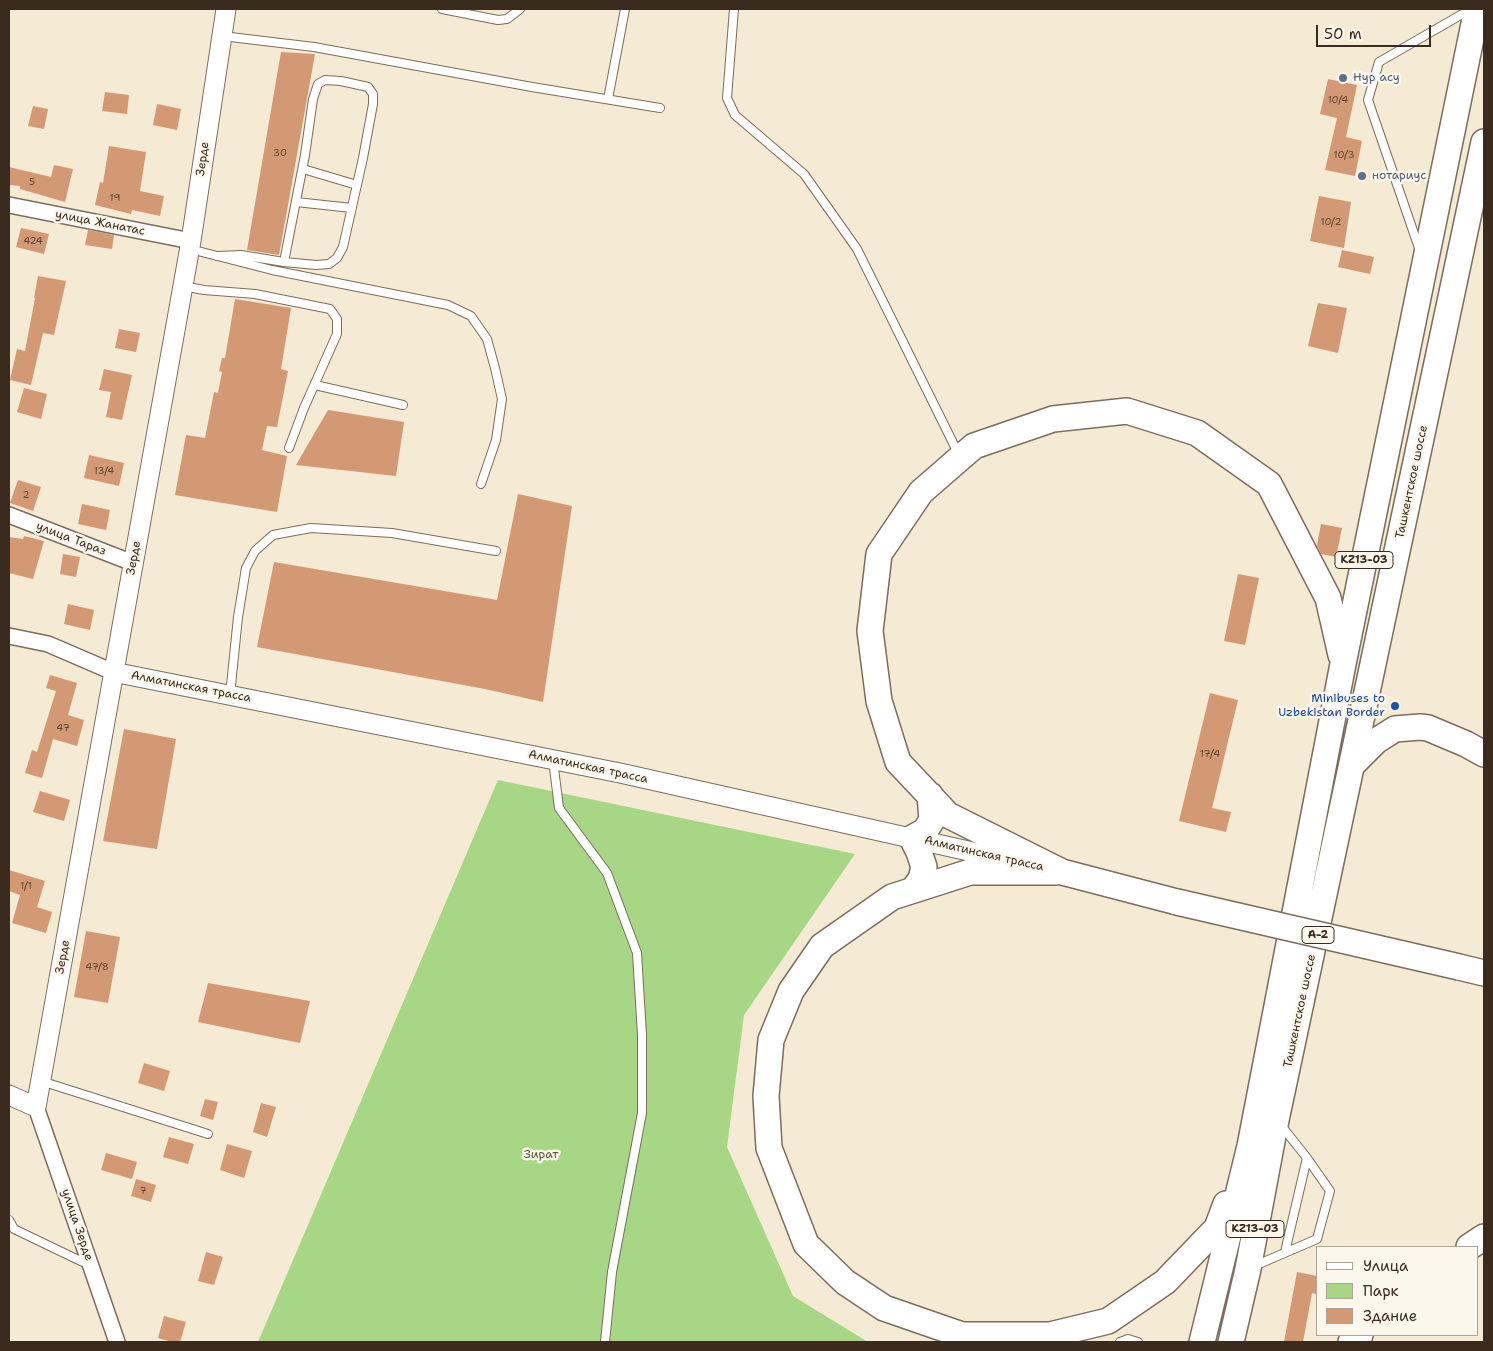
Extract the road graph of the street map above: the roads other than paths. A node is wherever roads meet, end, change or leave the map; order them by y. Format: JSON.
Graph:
{"nodes":[{"id":1,"x":226,"y":9,"type":"edge"},
{"id":2,"x":442,"y":9,"type":"edge"},
{"id":3,"x":520,"y":9,"type":"edge"},
{"id":4,"x":625,"y":9,"type":"edge"},
{"id":5,"x":734,"y":9,"type":"edge"},
{"id":6,"x":1470,"y":9,"type":"edge"},
{"id":7,"x":1477,"y":9,"type":"edge"},
{"id":8,"x":466,"y":11,"type":"edge"},
{"id":9,"x":222,"y":36,"type":"junction"},
{"id":10,"x":608,"y":99,"type":"junction"},
{"id":11,"x":660,"y":108,"type":"dead end"},
{"id":12,"x":1484,"y":142,"type":"edge"},
{"id":13,"x":303,"y":169,"type":"junction"},
{"id":14,"x":357,"y":185,"type":"junction"},
{"id":15,"x":296,"y":202,"type":"junction"},
{"id":16,"x":9,"y":205,"type":"edge"},
{"id":17,"x":352,"y":208,"type":"junction"},
{"id":18,"x":190,"y":245,"type":"junction"},
{"id":19,"x":217,"y":256,"type":"junction"},
{"id":20,"x":284,"y":262,"type":"junction"},
{"id":21,"x":1425,"y":265,"type":"junction"},
{"id":22,"x":1457,"y":271,"type":"junction"},
{"id":23,"x":183,"y":286,"type":"junction"},
{"id":24,"x":315,"y":384,"type":"junction"},
{"id":25,"x":403,"y":405,"type":"dead end"},
{"id":26,"x":289,"y":448,"type":"dead end"},
{"id":27,"x":961,"y":458,"type":"junction"},
{"id":28,"x":481,"y":484,"type":"dead end"},
{"id":29,"x":9,"y":515,"type":"edge"},
{"id":30,"x":496,"y":551,"type":"dead end"},
{"id":31,"x":133,"y":563,"type":"junction"},
{"id":32,"x":9,"y":636,"type":"edge"},
{"id":33,"x":1343,"y":664,"type":"junction"},
{"id":34,"x":113,"y":672,"type":"junction"},
{"id":35,"x":230,"y":695,"type":"junction"},
{"id":36,"x":1484,"y":754,"type":"edge"},
{"id":37,"x":553,"y":760,"type":"junction"},
{"id":38,"x":1350,"y":774,"type":"junction"},
{"id":39,"x":1321,"y":777,"type":"junction"},
{"id":40,"x":930,"y":795,"type":"junction"},
{"id":41,"x":912,"y":838,"type":"junction"},
{"id":42,"x":1062,"y":872,"type":"junction"},
{"id":43,"x":913,"y":890,"type":"junction"},
{"id":44,"x":1484,"y":973,"type":"edge"},
{"id":45,"x":41,"y":1081,"type":"junction"},
{"id":46,"x":9,"y":1095,"type":"edge"},
{"id":47,"x":36,"y":1107,"type":"junction"},
{"id":48,"x":1270,"y":1116,"type":"junction"},
{"id":49,"x":208,"y":1134,"type":"dead end"},
{"id":50,"x":1250,"y":1146,"type":"junction"},
{"id":51,"x":1308,"y":1158,"type":"junction"},
{"id":52,"x":9,"y":1220,"type":"edge"},
{"id":53,"x":11,"y":1231,"type":"edge"},
{"id":54,"x":1484,"y":1237,"type":"edge"},
{"id":55,"x":1470,"y":1246,"type":"edge"},
{"id":56,"x":1285,"y":1252,"type":"junction"},
{"id":57,"x":91,"y":1266,"type":"junction"},
{"id":58,"x":1248,"y":1269,"type":"junction"},
{"id":59,"x":117,"y":1342,"type":"edge"},
{"id":60,"x":605,"y":1342,"type":"edge"},
{"id":61,"x":1120,"y":1342,"type":"edge"},
{"id":62,"x":1138,"y":1342,"type":"edge"},
{"id":63,"x":1202,"y":1342,"type":"edge"},
{"id":64,"x":1231,"y":1342,"type":"edge"}],
"edges":[{"from":1,"to":9,"type":"street","name":"Зерде"},
{"from":2,"to":8,"type":"lane"},
{"from":3,"to":8,"type":"lane"},
{"from":4,"to":10,"type":"lane"},
{"from":5,"to":27,"type":"lane"},
{"from":6,"to":21,"type":"lane"},
{"from":7,"to":21,"type":"highway","number":"KZ13-03"},
{"from":9,"to":10,"type":"lane"},
{"from":9,"to":18,"type":"street","name":"Зерде"},
{"from":10,"to":11,"type":"lane"},
{"from":12,"to":22,"type":"highway","name":"Ташкентское шоссе","number":"KZ13-03"},
{"from":13,"to":14,"type":"lane"},
{"from":13,"to":14,"type":"lane"},
{"from":13,"to":15,"type":"lane"},
{"from":14,"to":17,"type":"lane"},
{"from":15,"to":17,"type":"lane"},
{"from":15,"to":20,"type":"lane"},
{"from":16,"to":18,"type":"street","name":"улица Жанатас"},
{"from":17,"to":20,"type":"lane"},
{"from":18,"to":19,"type":"lane"},
{"from":18,"to":23,"type":"street","name":"Зерде"},
{"from":19,"to":20,"type":"lane"},
{"from":19,"to":28,"type":"lane"},
{"from":21,"to":22,"type":"highway"},
{"from":21,"to":33,"type":"highway","number":"KZ13-03"},
{"from":22,"to":38,"type":"highway","name":"Ташкентское шоссе","number":"KZ13-03"},
{"from":23,"to":24,"type":"lane"},
{"from":23,"to":31,"type":"street","name":"Зерде"},
{"from":24,"to":25,"type":"lane"},
{"from":24,"to":26,"type":"lane"},
{"from":27,"to":33,"type":"highway"},
{"from":27,"to":40,"type":"highway"},
{"from":29,"to":31,"type":"street","name":"улица Тараз"},
{"from":30,"to":35,"type":"lane"},
{"from":31,"to":34,"type":"street","name":"Зерде"},
{"from":32,"to":34,"type":"street"},
{"from":33,"to":39,"type":"highway","number":"KZ13-03"},
{"from":34,"to":35,"type":"street","name":"Алматинская трасса"},
{"from":34,"to":45,"type":"street","name":"Зерде"},
{"from":35,"to":37,"type":"street","name":"Алматинская трасса"},
{"from":36,"to":38,"type":"highway"},
{"from":37,"to":41,"type":"street","name":"Алматинская трасса"},
{"from":37,"to":60,"type":"lane"},
{"from":38,"to":39,"type":"highway"},
{"from":38,"to":48,"type":"highway","name":"Ташкентское шоссе","number":"KZ13-03"},
{"from":39,"to":48,"type":"highway","number":"KZ13-03"},
{"from":40,"to":41,"type":"highway"},
{"from":40,"to":42,"type":"highway"},
{"from":41,"to":42,"type":"street","name":"Алматинская трасса"},
{"from":41,"to":43,"type":"highway"},
{"from":42,"to":43,"type":"highway"},
{"from":42,"to":44,"type":"highway","number":"A-2","bridge":true},
{"from":43,"to":50,"type":"highway"},
{"from":45,"to":47,"type":"street","name":"Зерде"},
{"from":45,"to":49,"type":"lane"},
{"from":46,"to":47,"type":"street"},
{"from":47,"to":57,"type":"street","name":"улица Зерде"},
{"from":48,"to":50,"type":"highway"},
{"from":48,"to":51,"type":"lane"},
{"from":48,"to":58,"type":"highway","number":"KZ13-03"},
{"from":50,"to":63,"type":"highway","number":"KZ13-03"},
{"from":51,"to":56,"type":"lane"},
{"from":51,"to":56,"type":"lane"},
{"from":52,"to":53,"type":"lane"},
{"from":53,"to":57,"type":"lane"},
{"from":54,"to":55,"type":"highway"},
{"from":56,"to":58,"type":"lane"},
{"from":57,"to":59,"type":"street","name":"улица Зерде"},
{"from":58,"to":64,"type":"highway","number":"KZ13-03"},
{"from":61,"to":62,"type":"lane"}]}
